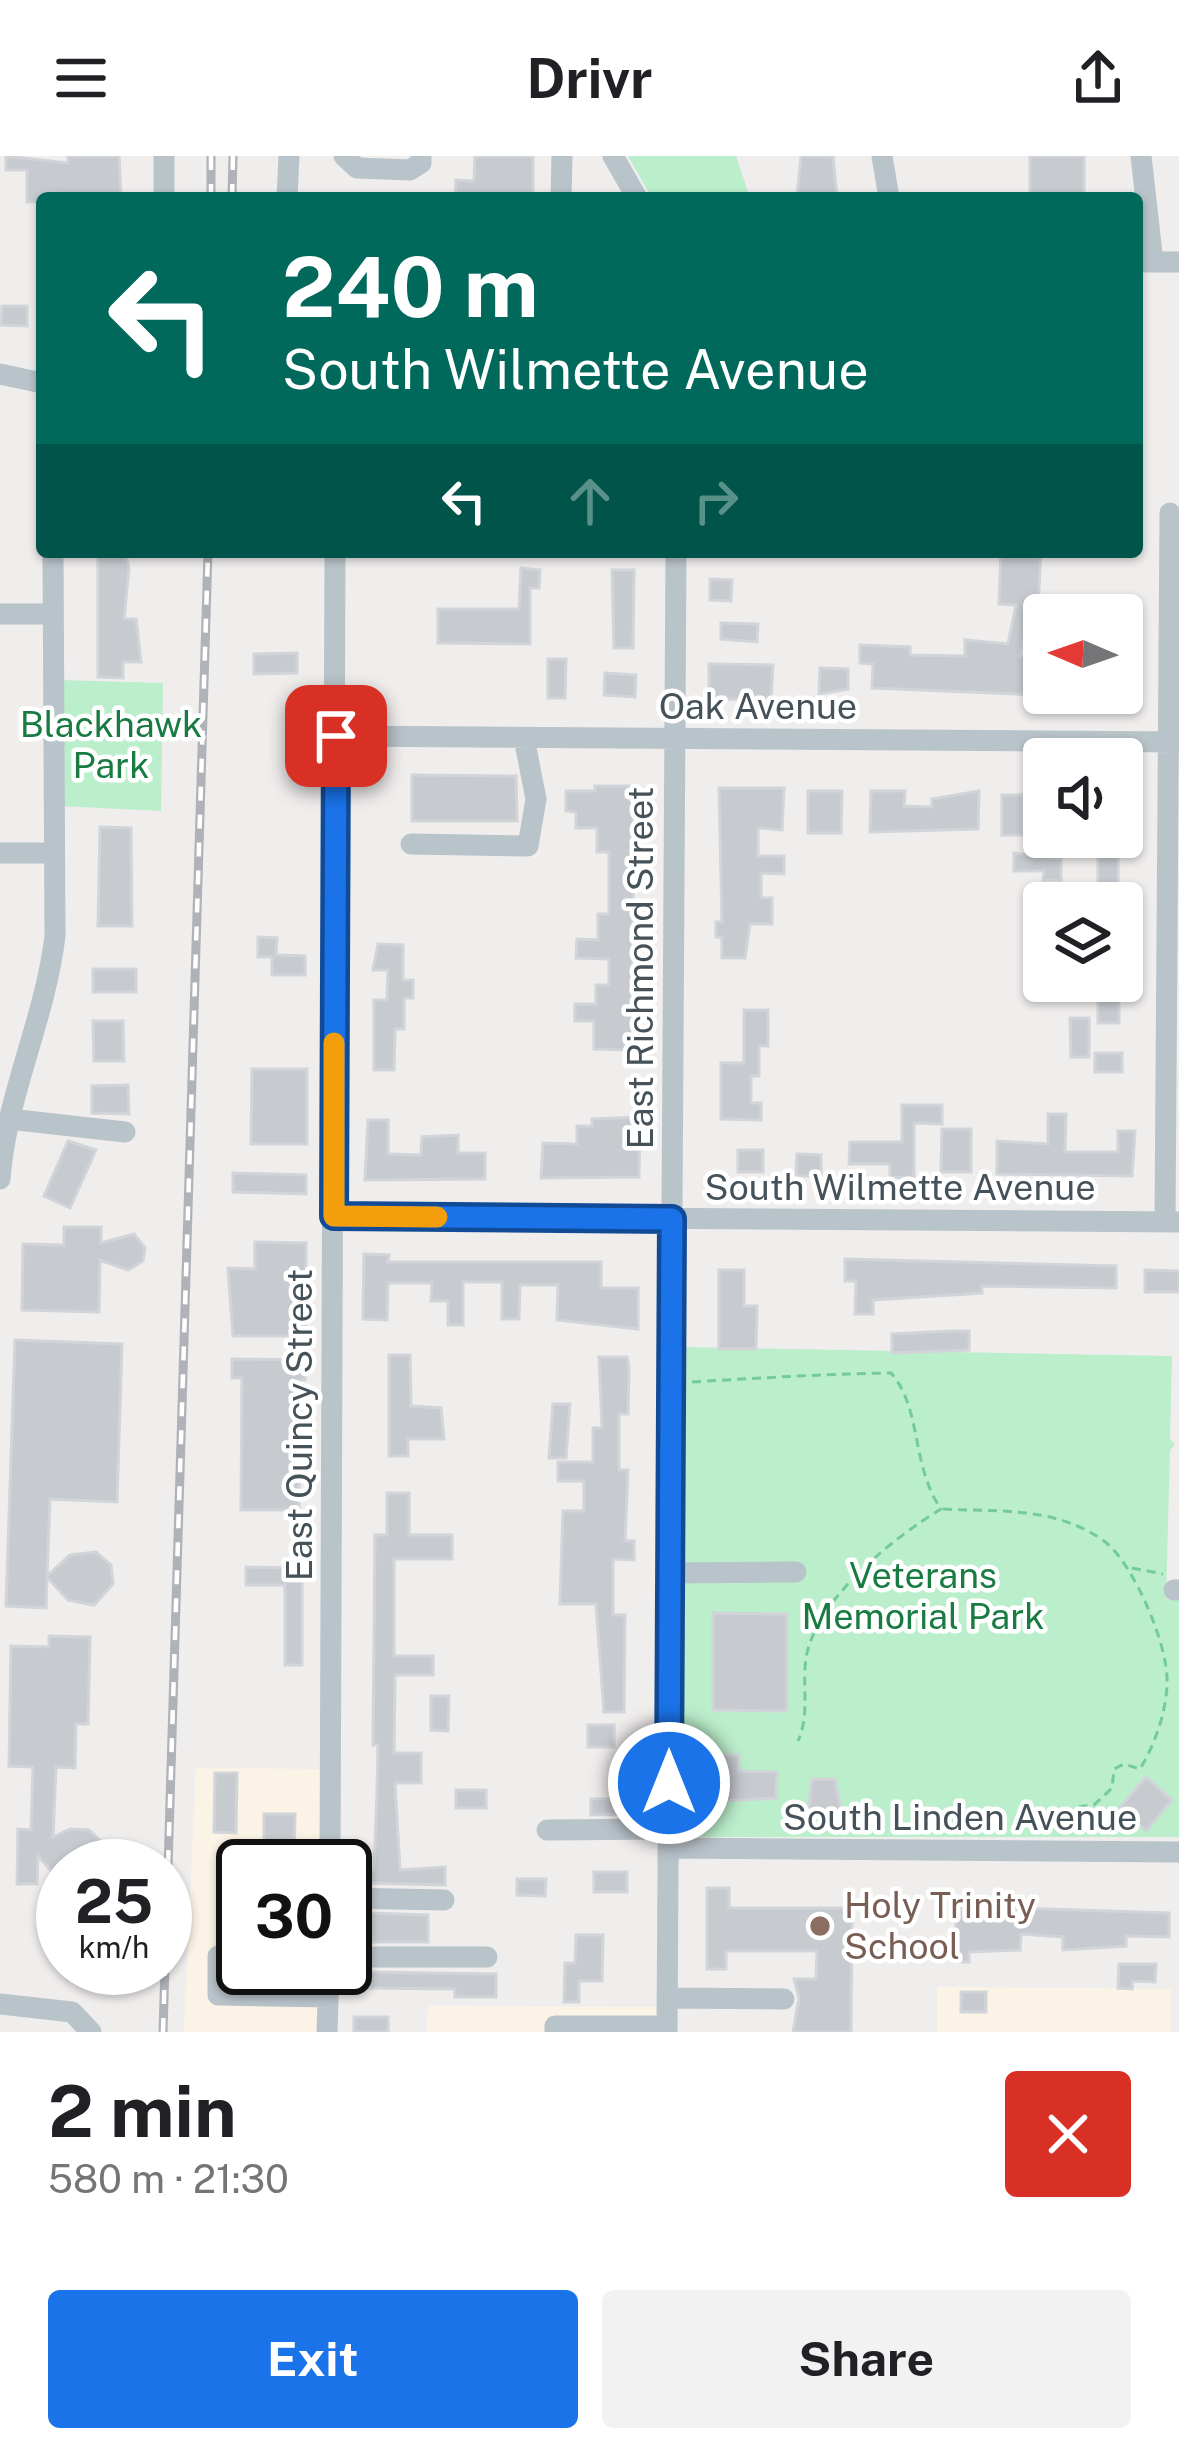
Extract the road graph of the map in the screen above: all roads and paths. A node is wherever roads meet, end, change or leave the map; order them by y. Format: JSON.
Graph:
{"nodes":[{"id":1,"x":164,"y":156,"type":"edge"},
{"id":2,"x":289,"y":156,"type":"edge"},
{"id":3,"x":344,"y":156,"type":"edge"},
{"id":4,"x":421,"y":156,"type":"edge"},
{"id":5,"x":562,"y":156,"type":"edge"},
{"id":6,"x":614,"y":156,"type":"edge"},
{"id":7,"x":882,"y":156,"type":"edge"},
{"id":8,"x":1141,"y":156,"type":"edge"},
{"id":9,"x":164,"y":192,"type":"edge"},
{"id":10,"x":287,"y":192,"type":"edge"},
{"id":11,"x":561,"y":192,"type":"edge"},
{"id":12,"x":634,"y":192,"type":"edge"},
{"id":13,"x":888,"y":192,"type":"edge"},
{"id":14,"x":1142,"y":192,"type":"edge"},
{"id":15,"x":1143,"y":209,"type":"edge"},
{"id":16,"x":1145,"y":262,"type":"edge"},
{"id":17,"x":1179,"y":262,"type":"edge"},
{"id":18,"x":0,"y":374,"type":"edge"},
{"id":19,"x":36,"y":382,"type":"edge"},
{"id":20,"x":1171,"y":514,"type":"dead end"},
{"id":21,"x":53,"y":558,"type":"edge"},
{"id":22,"x":335,"y":558,"type":"edge"},
{"id":23,"x":676,"y":558,"type":"edge"},
{"id":24,"x":0,"y":614,"type":"edge"},
{"id":25,"x":50,"y":614,"type":"junction"},
{"id":26,"x":336,"y":736,"type":"junction"},
{"id":27,"x":524,"y":738,"type":"junction"},
{"id":28,"x":675,"y":738,"type":"junction"},
{"id":29,"x":1173,"y":742,"type":"edge"},
{"id":30,"x":411,"y":844,"type":"dead end"},
{"id":31,"x":0,"y":853,"type":"edge"},
{"id":32,"x":54,"y":853,"type":"junction"},
{"id":33,"x":7,"y":1106,"type":"edge"},
{"id":34,"x":125,"y":1132,"type":"dead end"},
{"id":35,"x":0,"y":1179,"type":"edge"},
{"id":36,"x":334,"y":1216,"type":"junction"},
{"id":37,"x":672,"y":1219,"type":"junction"},
{"id":38,"x":1172,"y":1222,"type":"edge"},
{"id":39,"x":679,"y":1383,"type":"dead end"},
{"id":40,"x":941,"y":1509,"type":"junction"},
{"id":41,"x":1130,"y":1568,"type":"junction"},
{"id":42,"x":796,"y":1572,"type":"dead end"},
{"id":43,"x":670,"y":1574,"type":"junction"},
{"id":44,"x":1176,"y":1590,"type":"edge"},
{"id":45,"x":798,"y":1741,"type":"dead end"},
{"id":46,"x":547,"y":1830,"type":"dead end"},
{"id":47,"x":1071,"y":1830,"type":"dead end"},
{"id":48,"x":668,"y":1838,"type":"junction"},
{"id":49,"x":330,"y":1839,"type":"edge"},
{"id":50,"x":1179,"y":1852,"type":"edge"},
{"id":51,"x":372,"y":1899,"type":"edge"},
{"id":52,"x":444,"y":1900,"type":"dead end"},
{"id":53,"x":372,"y":1957,"type":"edge"},
{"id":54,"x":488,"y":1957,"type":"dead end"},
{"id":55,"x":218,"y":1995,"type":"edge"},
{"id":56,"x":328,"y":1997,"type":"joint"},
{"id":57,"x":667,"y":1998,"type":"junction"},
{"id":58,"x":784,"y":1999,"type":"dead end"},
{"id":59,"x":0,"y":2004,"type":"edge"},
{"id":60,"x":667,"y":2029,"type":"edge"},
{"id":61,"x":91,"y":2032,"type":"edge"},
{"id":62,"x":327,"y":2032,"type":"edge"},
{"id":63,"x":555,"y":2032,"type":"edge"}],
"edges":[{"from":1,"to":9,"type":"street"},
{"from":2,"to":10,"type":"street"},
{"from":3,"to":4,"type":"street"},
{"from":5,"to":11,"type":"street"},
{"from":6,"to":12,"type":"street"},
{"from":7,"to":13,"type":"street"},
{"from":8,"to":14,"type":"street"},
{"from":15,"to":16,"type":"street"},
{"from":16,"to":17,"type":"street"},
{"from":18,"to":19,"type":"street"},
{"from":20,"to":29,"type":"street"},
{"from":21,"to":25,"type":"street"},
{"from":22,"to":26,"type":"street","name":"East Quincy Street"},
{"from":23,"to":28,"type":"street","name":"East Richmond Street"},
{"from":24,"to":25,"type":"street"},
{"from":25,"to":32,"type":"street"},
{"from":26,"to":27,"type":"street","name":"Oak Avenue"},
{"from":26,"to":36,"type":"street","name":"East Quincy Street"},
{"from":27,"to":28,"type":"street","name":"Oak Avenue"},
{"from":27,"to":30,"type":"street"},
{"from":28,"to":29,"type":"street","name":"Oak Avenue"},
{"from":28,"to":37,"type":"street","name":"East Richmond Street"},
{"from":29,"to":38,"type":"street"},
{"from":31,"to":32,"type":"street"},
{"from":32,"to":33,"type":"street"},
{"from":33,"to":34,"type":"street"},
{"from":33,"to":35,"type":"street"},
{"from":36,"to":37,"type":"street","name":"South Wilmette Avenue"},
{"from":36,"to":49,"type":"street","name":"East Quincy Street"},
{"from":37,"to":38,"type":"street","name":"South Wilmette Avenue"},
{"from":37,"to":43,"type":"street","name":"East Richmond Street"},
{"from":39,"to":40,"type":"path"},
{"from":40,"to":41,"type":"path"},
{"from":40,"to":45,"type":"path"},
{"from":41,"to":44,"type":"path"},
{"from":41,"to":47,"type":"path"},
{"from":42,"to":43,"type":"street"},
{"from":43,"to":48,"type":"street","name":"East Richmond Street"},
{"from":46,"to":48,"type":"street","name":"South Linden Avenue"},
{"from":48,"to":50,"type":"street","name":"South Linden Avenue"},
{"from":48,"to":57,"type":"street","name":"East Richmond Street"},
{"from":51,"to":52,"type":"street"},
{"from":53,"to":54,"type":"street"},
{"from":55,"to":56,"type":"street"},
{"from":56,"to":62,"type":"street"},
{"from":57,"to":58,"type":"street"},
{"from":57,"to":60,"type":"street","name":"East Richmond Street"},
{"from":59,"to":61,"type":"street"},
{"from":60,"to":63,"type":"street"}]}
